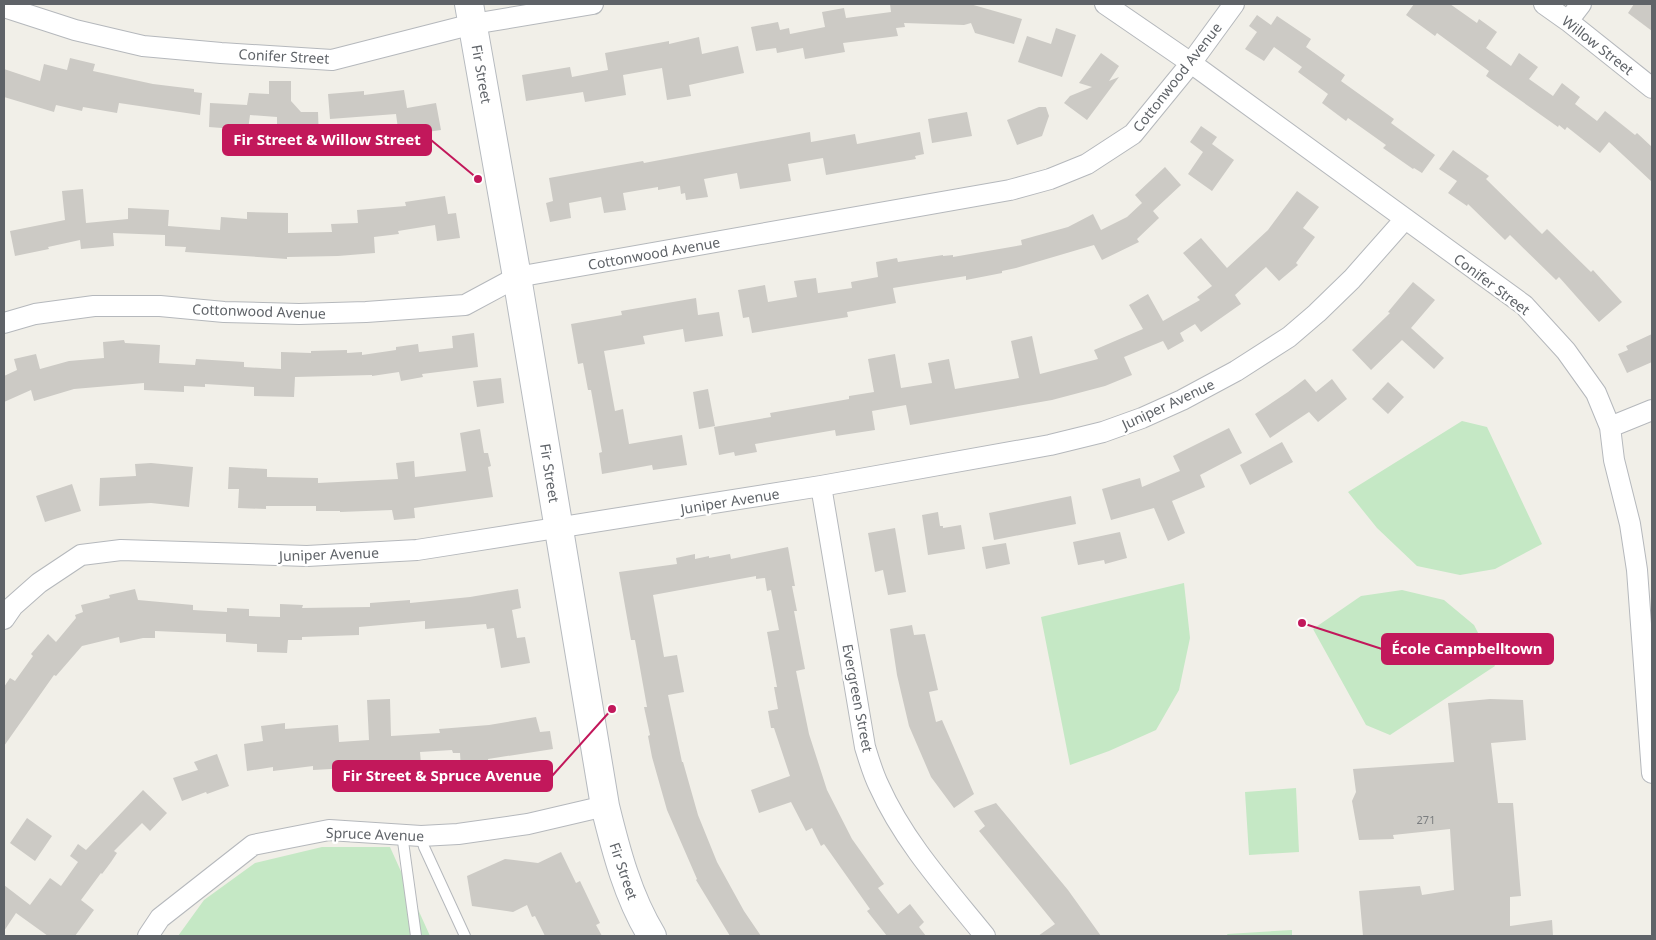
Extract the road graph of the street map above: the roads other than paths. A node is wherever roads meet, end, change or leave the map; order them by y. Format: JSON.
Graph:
{"nodes":[{"id":1,"x":593,"y":4,"type":"edge"},
{"id":2,"x":1105,"y":4,"type":"edge"},
{"id":3,"x":1234,"y":4,"type":"edge"},
{"id":4,"x":1544,"y":4,"type":"edge"},
{"id":5,"x":1581,"y":4,"type":"edge"},
{"id":6,"x":4,"y":7,"type":"edge"},
{"id":7,"x":471,"y":14,"type":"edge"},
{"id":8,"x":1568,"y":21,"type":"junction"},
{"id":9,"x":1191,"y":63,"type":"junction"},
{"id":10,"x":1652,"y":88,"type":"edge"},
{"id":11,"x":1405,"y":219,"type":"junction"},
{"id":12,"x":517,"y":277,"type":"junction"},
{"id":13,"x":4,"y":323,"type":"edge"},
{"id":14,"x":1652,"y":410,"type":"edge"},
{"id":15,"x":1610,"y":427,"type":"junction"},
{"id":16,"x":820,"y":486,"type":"junction"},
{"id":17,"x":560,"y":529,"type":"junction"},
{"id":18,"x":4,"y":619,"type":"edge"},
{"id":19,"x":1652,"y":773,"type":"edge"},
{"id":20,"x":605,"y":806,"type":"junction"},
{"id":21,"x":411,"y":835,"type":"junction"},
{"id":22,"x":148,"y":936,"type":"edge"},
{"id":23,"x":416,"y":936,"type":"edge"},
{"id":24,"x":465,"y":936,"type":"edge"},
{"id":25,"x":652,"y":936,"type":"edge"},
{"id":26,"x":984,"y":936,"type":"edge"}],
"edges":[{"from":1,"to":7,"type":"street","name":"Conifer Street"},
{"from":2,"to":9,"type":"street","name":"Conifer Street"},
{"from":3,"to":9,"type":"street","name":"Cottonwood Avenue"},
{"from":4,"to":8,"type":"street","name":"Willow Street"},
{"from":5,"to":8,"type":"street"},
{"from":6,"to":7,"type":"street","name":"Conifer Street"},
{"from":7,"to":12,"type":"street","name":"Fir Street"},
{"from":8,"to":10,"type":"street","name":"Willow Street"},
{"from":9,"to":11,"type":"street","name":"Conifer Street"},
{"from":9,"to":12,"type":"street","name":"Cottonwood Avenue"},
{"from":11,"to":15,"type":"street","name":"Conifer Street"},
{"from":11,"to":16,"type":"street","name":"Juniper Avenue"},
{"from":12,"to":13,"type":"street","name":"Cottonwood Avenue"},
{"from":12,"to":17,"type":"street","name":"Fir Street"},
{"from":14,"to":15,"type":"street"},
{"from":15,"to":19,"type":"street","name":"Conifer Street"},
{"from":16,"to":17,"type":"street","name":"Juniper Avenue"},
{"from":16,"to":26,"type":"street","name":"Evergreen Street"},
{"from":17,"to":18,"type":"street","name":"Juniper Avenue"},
{"from":17,"to":20,"type":"street","name":"Fir Street"},
{"from":20,"to":21,"type":"street","name":"Spruce Avenue"},
{"from":20,"to":25,"type":"street","name":"Fir Street"},
{"from":21,"to":22,"type":"street","name":"Spruce Avenue"},
{"from":21,"to":23,"type":"lane"},
{"from":21,"to":24,"type":"lane"}]}
